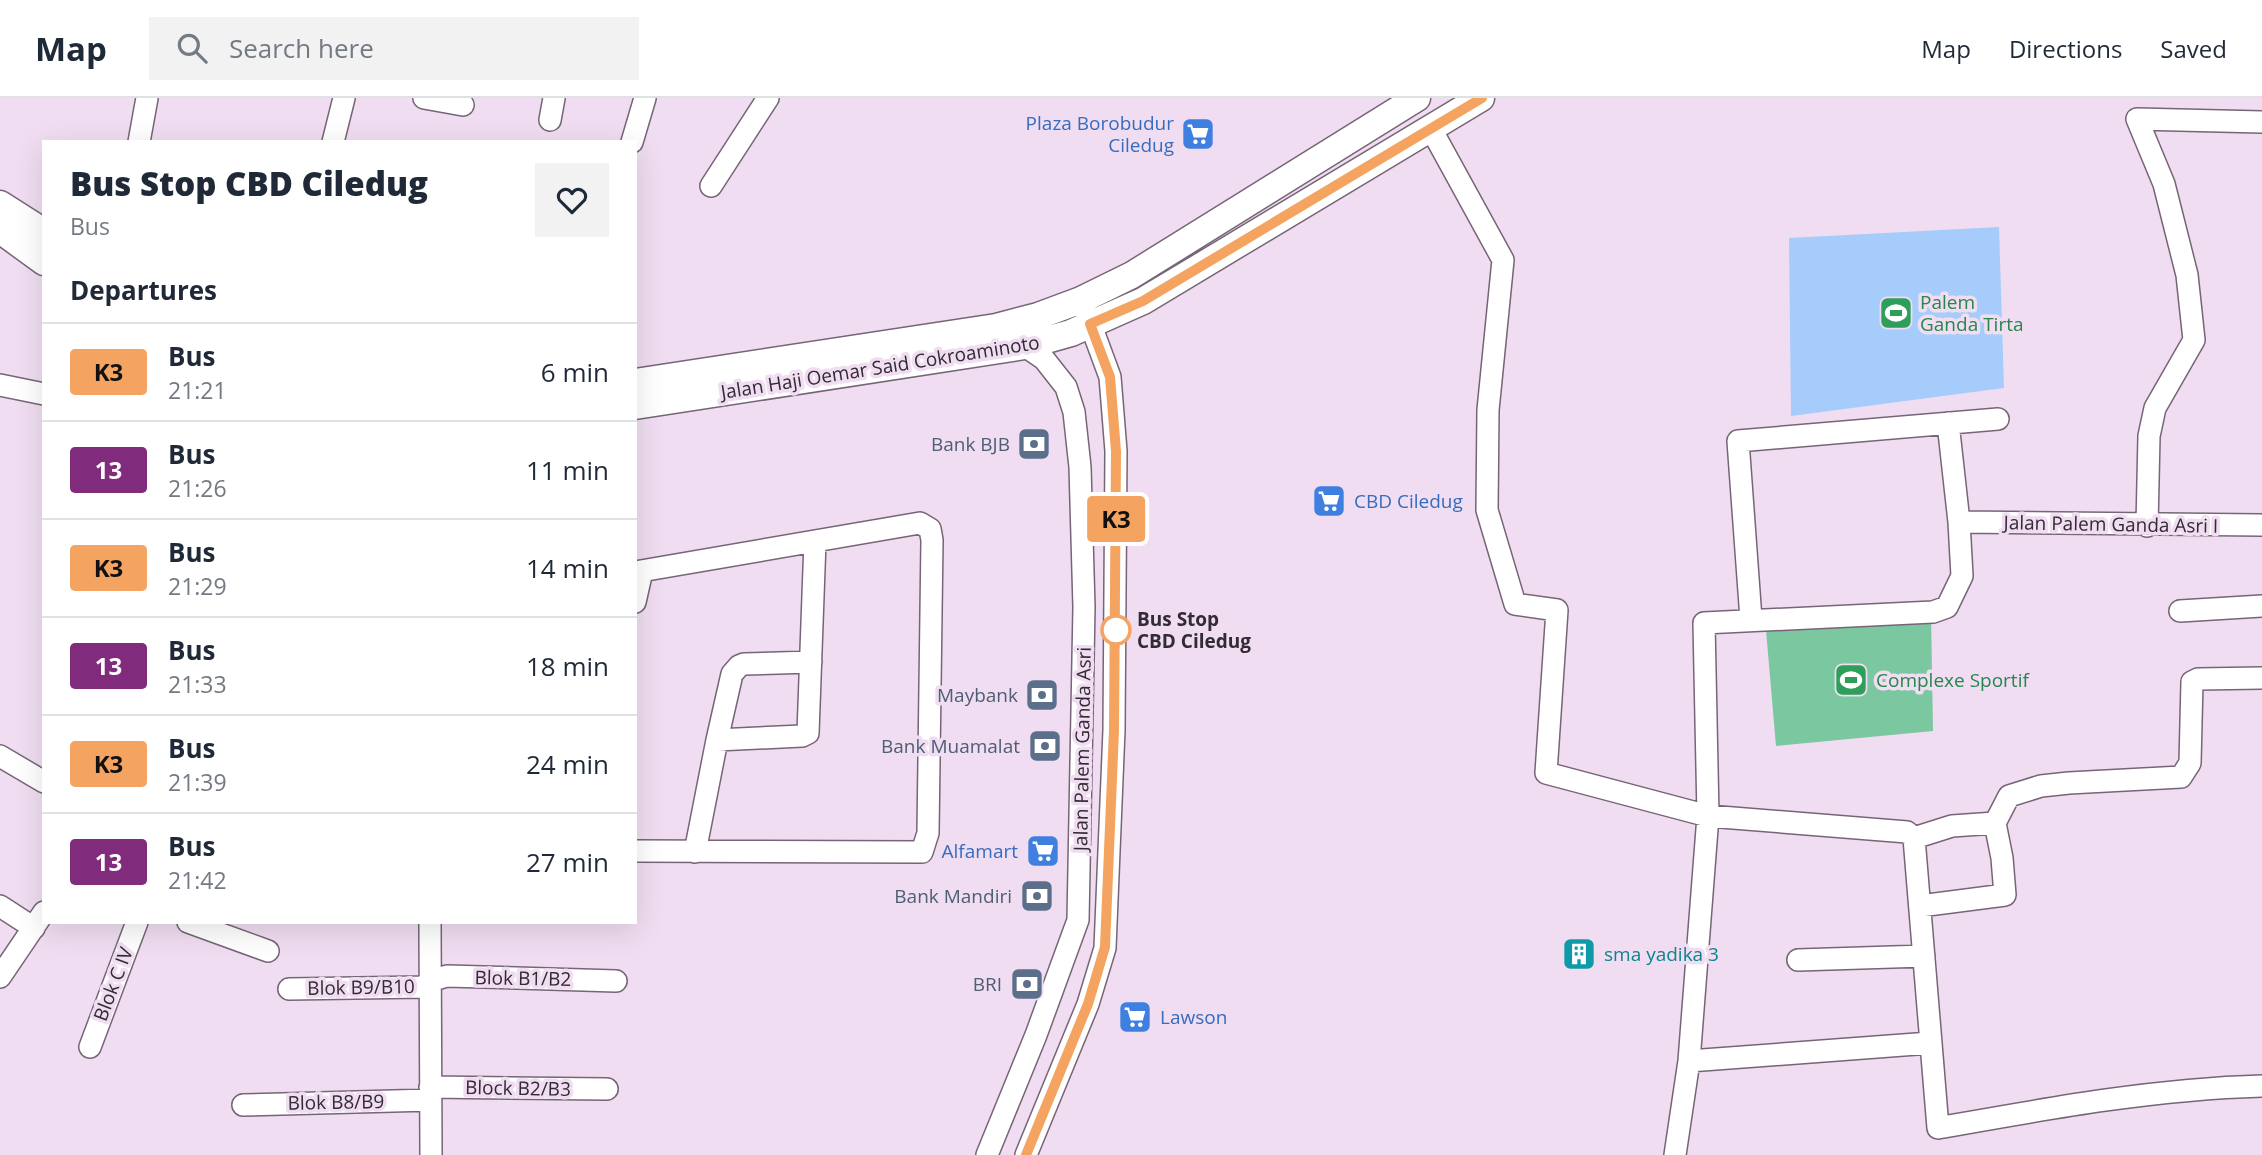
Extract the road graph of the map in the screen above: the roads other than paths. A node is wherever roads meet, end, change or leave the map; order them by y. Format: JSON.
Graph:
{"nodes":[{"id":1,"x":147,"y":98,"type":"edge"},
{"id":2,"x":344,"y":98,"type":"edge"},
{"id":3,"x":424,"y":98,"type":"edge"},
{"id":4,"x":554,"y":98,"type":"edge"},
{"id":5,"x":645,"y":98,"type":"edge"},
{"id":6,"x":768,"y":98,"type":"edge"},
{"id":7,"x":1417,"y":98,"type":"edge"},
{"id":8,"x":1481,"y":98,"type":"edge"},
{"id":9,"x":463,"y":105,"type":"dead end"},
{"id":10,"x":550,"y":120,"type":"dead end"},
{"id":11,"x":2262,"y":122,"type":"edge"},
{"id":12,"x":1430,"y":128,"type":"junction"},
{"id":13,"x":139,"y":140,"type":"edge"},
{"id":14,"x":334,"y":140,"type":"edge"},
{"id":15,"x":633,"y":140,"type":"edge"},
{"id":16,"x":711,"y":186,"type":"dead end"},
{"id":17,"x":0,"y":204,"type":"edge"},
{"id":18,"x":0,"y":230,"type":"edge"},
{"id":19,"x":42,"y":231,"type":"edge"},
{"id":20,"x":42,"y":261,"type":"edge"},
{"id":21,"x":1086,"y":312,"type":"junction"},
{"id":22,"x":1025,"y":346,"type":"junction"},
{"id":23,"x":637,"y":383,"type":"edge"},
{"id":24,"x":0,"y":384,"type":"edge"},
{"id":25,"x":42,"y":394,"type":"edge"},
{"id":26,"x":637,"y":406,"type":"edge"},
{"id":27,"x":1998,"y":419,"type":"dead end"},
{"id":28,"x":1948,"y":423,"type":"junction"},
{"id":29,"x":1959,"y":522,"type":"junction"},
{"id":30,"x":2147,"y":526,"type":"junction"},
{"id":31,"x":2262,"y":526,"type":"edge"},
{"id":32,"x":815,"y":541,"type":"junction"},
{"id":33,"x":639,"y":571,"type":"edge"},
{"id":34,"x":1084,"y":607,"type":"junction"},
{"id":35,"x":2262,"y":607,"type":"edge"},
{"id":36,"x":1116,"y":608,"type":"junction"},
{"id":37,"x":2180,"y":611,"type":"dead end"},
{"id":38,"x":1751,"y":619,"type":"junction"},
{"id":39,"x":811,"y":662,"type":"junction"},
{"id":40,"x":2251,"y":678,"type":"edge"},
{"id":41,"x":717,"y":740,"type":"junction"},
{"id":42,"x":0,"y":756,"type":"edge"},
{"id":43,"x":42,"y":781,"type":"edge"},
{"id":44,"x":1708,"y":816,"type":"junction"},
{"id":45,"x":1995,"y":823,"type":"junction"},
{"id":46,"x":1914,"y":838,"type":"junction"},
{"id":47,"x":637,"y":851,"type":"edge"},
{"id":48,"x":695,"y":852,"type":"junction"},
{"id":49,"x":0,"y":906,"type":"edge"},
{"id":50,"x":1920,"y":906,"type":"junction"},
{"id":51,"x":39,"y":920,"type":"edge"},
{"id":52,"x":136,"y":924,"type":"edge"},
{"id":53,"x":194,"y":924,"type":"edge"},
{"id":54,"x":430,"y":924,"type":"edge"},
{"id":55,"x":268,"y":951,"type":"dead end"},
{"id":56,"x":1924,"y":956,"type":"junction"},
{"id":57,"x":1798,"y":960,"type":"dead end"},
{"id":58,"x":0,"y":977,"type":"edge"},
{"id":59,"x":430,"y":981,"type":"junction"},
{"id":60,"x":616,"y":981,"type":"dead end"},
{"id":61,"x":289,"y":989,"type":"dead end"},
{"id":62,"x":1930,"y":1043,"type":"junction"},
{"id":63,"x":90,"y":1046,"type":"dead end"},
{"id":64,"x":1689,"y":1061,"type":"junction"},
{"id":65,"x":2262,"y":1086,"type":"edge"},
{"id":66,"x":607,"y":1089,"type":"dead end"},
{"id":67,"x":430,"y":1093,"type":"junction"},
{"id":68,"x":243,"y":1105,"type":"dead end"},
{"id":69,"x":431,"y":1155,"type":"edge"},
{"id":70,"x":987,"y":1155,"type":"edge"},
{"id":71,"x":1026,"y":1155,"type":"edge"},
{"id":72,"x":1675,"y":1155,"type":"edge"}],
"edges":[{"from":1,"to":13,"type":"street"},
{"from":2,"to":14,"type":"street"},
{"from":3,"to":9,"type":"street"},
{"from":4,"to":10,"type":"street"},
{"from":5,"to":15,"type":"street"},
{"from":6,"to":16,"type":"street"},
{"from":7,"to":21,"type":"main road","name":"Jalan Haji Oemar Said Cokroaminoto"},
{"from":8,"to":12,"type":"main road","name":"Jalan Haji Oemar Said Cokroaminoto"},
{"from":11,"to":30,"type":"street"},
{"from":12,"to":21,"type":"main road","name":"Jalan Haji Oemar Said Cokroaminoto"},
{"from":12,"to":44,"type":"street"},
{"from":17,"to":19,"type":"main road"},
{"from":18,"to":20,"type":"main road"},
{"from":21,"to":22,"type":"main road","name":"Jalan Haji Oemar Said Cokroaminoto"},
{"from":21,"to":23,"type":"main road","name":"Jalan Haji Oemar Said Cokroaminoto"},
{"from":21,"to":36,"type":"street","name":"Jalan Palem Ganda Asri"},
{"from":22,"to":26,"type":"main road","name":"Jalan Haji Oemar Said Cokroaminoto"},
{"from":22,"to":34,"type":"street","name":"Jalan Palem Ganda Asri"},
{"from":24,"to":25,"type":"street"},
{"from":27,"to":28,"type":"street"},
{"from":28,"to":29,"type":"street"},
{"from":28,"to":38,"type":"street"},
{"from":29,"to":30,"type":"street","name":"Jalan Palem Ganda Asri I"},
{"from":29,"to":38,"type":"street"},
{"from":30,"to":31,"type":"street","name":"Jalan Palem Ganda Asri I"},
{"from":32,"to":33,"type":"street"},
{"from":32,"to":39,"type":"street"},
{"from":32,"to":48,"type":"street"},
{"from":34,"to":36,"type":"street"},
{"from":34,"to":70,"type":"street","name":"Jalan Palem Ganda Asri"},
{"from":35,"to":37,"type":"street"},
{"from":36,"to":71,"type":"street","name":"Jalan Palem Ganda Asri"},
{"from":38,"to":44,"type":"street"},
{"from":39,"to":41,"type":"street"},
{"from":39,"to":41,"type":"street"},
{"from":40,"to":45,"type":"street"},
{"from":41,"to":48,"type":"street"},
{"from":42,"to":43,"type":"street"},
{"from":44,"to":46,"type":"street"},
{"from":44,"to":64,"type":"street"},
{"from":45,"to":46,"type":"street"},
{"from":45,"to":50,"type":"street"},
{"from":46,"to":50,"type":"street"},
{"from":47,"to":48,"type":"street"},
{"from":49,"to":51,"type":"street"},
{"from":50,"to":56,"type":"street"},
{"from":51,"to":58,"type":"street"},
{"from":52,"to":63,"type":"street","name":"Blok C IV"},
{"from":53,"to":55,"type":"street"},
{"from":54,"to":59,"type":"street"},
{"from":56,"to":57,"type":"street"},
{"from":56,"to":62,"type":"street"},
{"from":59,"to":60,"type":"street","name":"Blok B1/B2"},
{"from":59,"to":61,"type":"street","name":"Blok B9/B10"},
{"from":59,"to":67,"type":"street"},
{"from":62,"to":64,"type":"street"},
{"from":62,"to":65,"type":"street"},
{"from":64,"to":72,"type":"street"},
{"from":66,"to":67,"type":"street","name":"Block B2/B3"},
{"from":67,"to":68,"type":"street","name":"Blok B8/B9"},
{"from":67,"to":69,"type":"street"}]}
